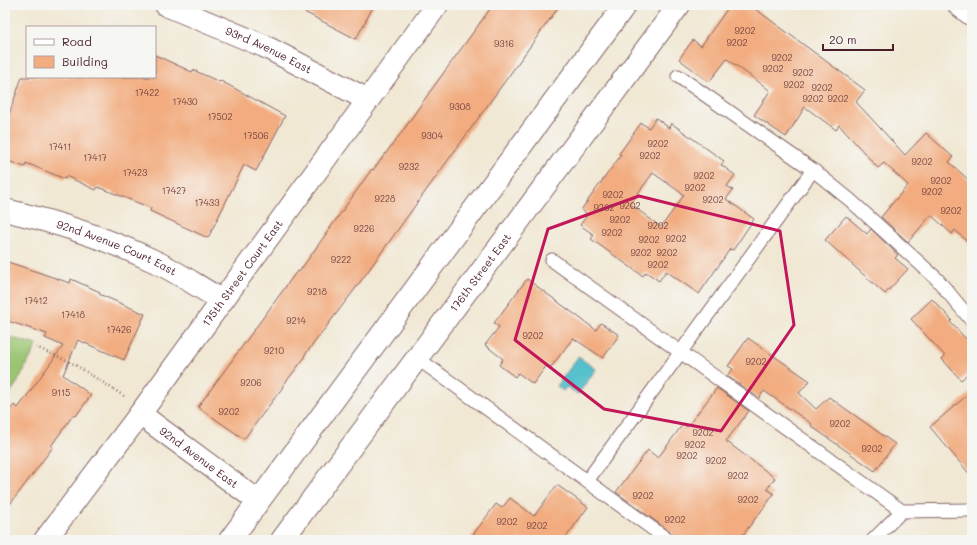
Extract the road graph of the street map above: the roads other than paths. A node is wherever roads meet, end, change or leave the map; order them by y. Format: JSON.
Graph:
{"nodes":[{"id":1,"x":166,"y":5,"type":"edge"},
{"id":2,"x":437,"y":5,"type":"edge"},
{"id":3,"x":625,"y":5,"type":"edge"},
{"id":4,"x":679,"y":5,"type":"edge"},
{"id":5,"x":959,"y":5,"type":"edge"},
{"id":6,"x":972,"y":14,"type":"edge"},
{"id":7,"x":678,"y":76,"type":"dead end"},
{"id":8,"x":368,"y":100,"type":"junction"},
{"id":9,"x":813,"y":170,"type":"junction"},
{"id":10,"x":5,"y":210,"type":"edge"},
{"id":11,"x":552,"y":260,"type":"dead end"},
{"id":12,"x":222,"y":300,"type":"junction"},
{"id":13,"x":972,"y":321,"type":"edge"},
{"id":14,"x":680,"y":352,"type":"junction"},
{"id":15,"x":417,"y":358,"type":"junction"},
{"id":16,"x":142,"y":411,"type":"junction"},
{"id":17,"x":587,"y":481,"type":"junction"},
{"id":18,"x":258,"y":501,"type":"junction"},
{"id":19,"x":972,"y":510,"type":"edge"},
{"id":20,"x":902,"y":511,"type":"junction"},
{"id":21,"x":45,"y":540,"type":"edge"},
{"id":22,"x":230,"y":540,"type":"edge"},
{"id":23,"x":282,"y":540,"type":"edge"},
{"id":24,"x":668,"y":540,"type":"edge"},
{"id":25,"x":873,"y":540,"type":"edge"}],
"edges":[{"from":1,"to":8,"type":"main road","name":"93rd Avenue East"},
{"from":2,"to":8,"type":"main road","name":"175th Street Court East"},
{"from":3,"to":18,"type":"main road"},
{"from":4,"to":15,"type":"main road","name":"176th Street East"},
{"from":5,"to":6,"type":"main road"},
{"from":7,"to":9,"type":"lane"},
{"from":8,"to":12,"type":"main road","name":"175th Street Court East"},
{"from":9,"to":13,"type":"lane"},
{"from":9,"to":14,"type":"lane"},
{"from":10,"to":12,"type":"main road","name":"92nd Avenue Court East"},
{"from":11,"to":14,"type":"lane"},
{"from":12,"to":16,"type":"main road","name":"175th Street Court East"},
{"from":14,"to":17,"type":"lane"},
{"from":14,"to":20,"type":"lane"},
{"from":15,"to":17,"type":"lane"},
{"from":15,"to":23,"type":"main road","name":"176th Street East"},
{"from":16,"to":18,"type":"main road","name":"92nd Avenue East"},
{"from":16,"to":21,"type":"main road","name":"175th Street Court East"},
{"from":17,"to":24,"type":"lane"},
{"from":18,"to":22,"type":"main road"},
{"from":19,"to":20,"type":"lane"},
{"from":20,"to":25,"type":"lane"}]}
